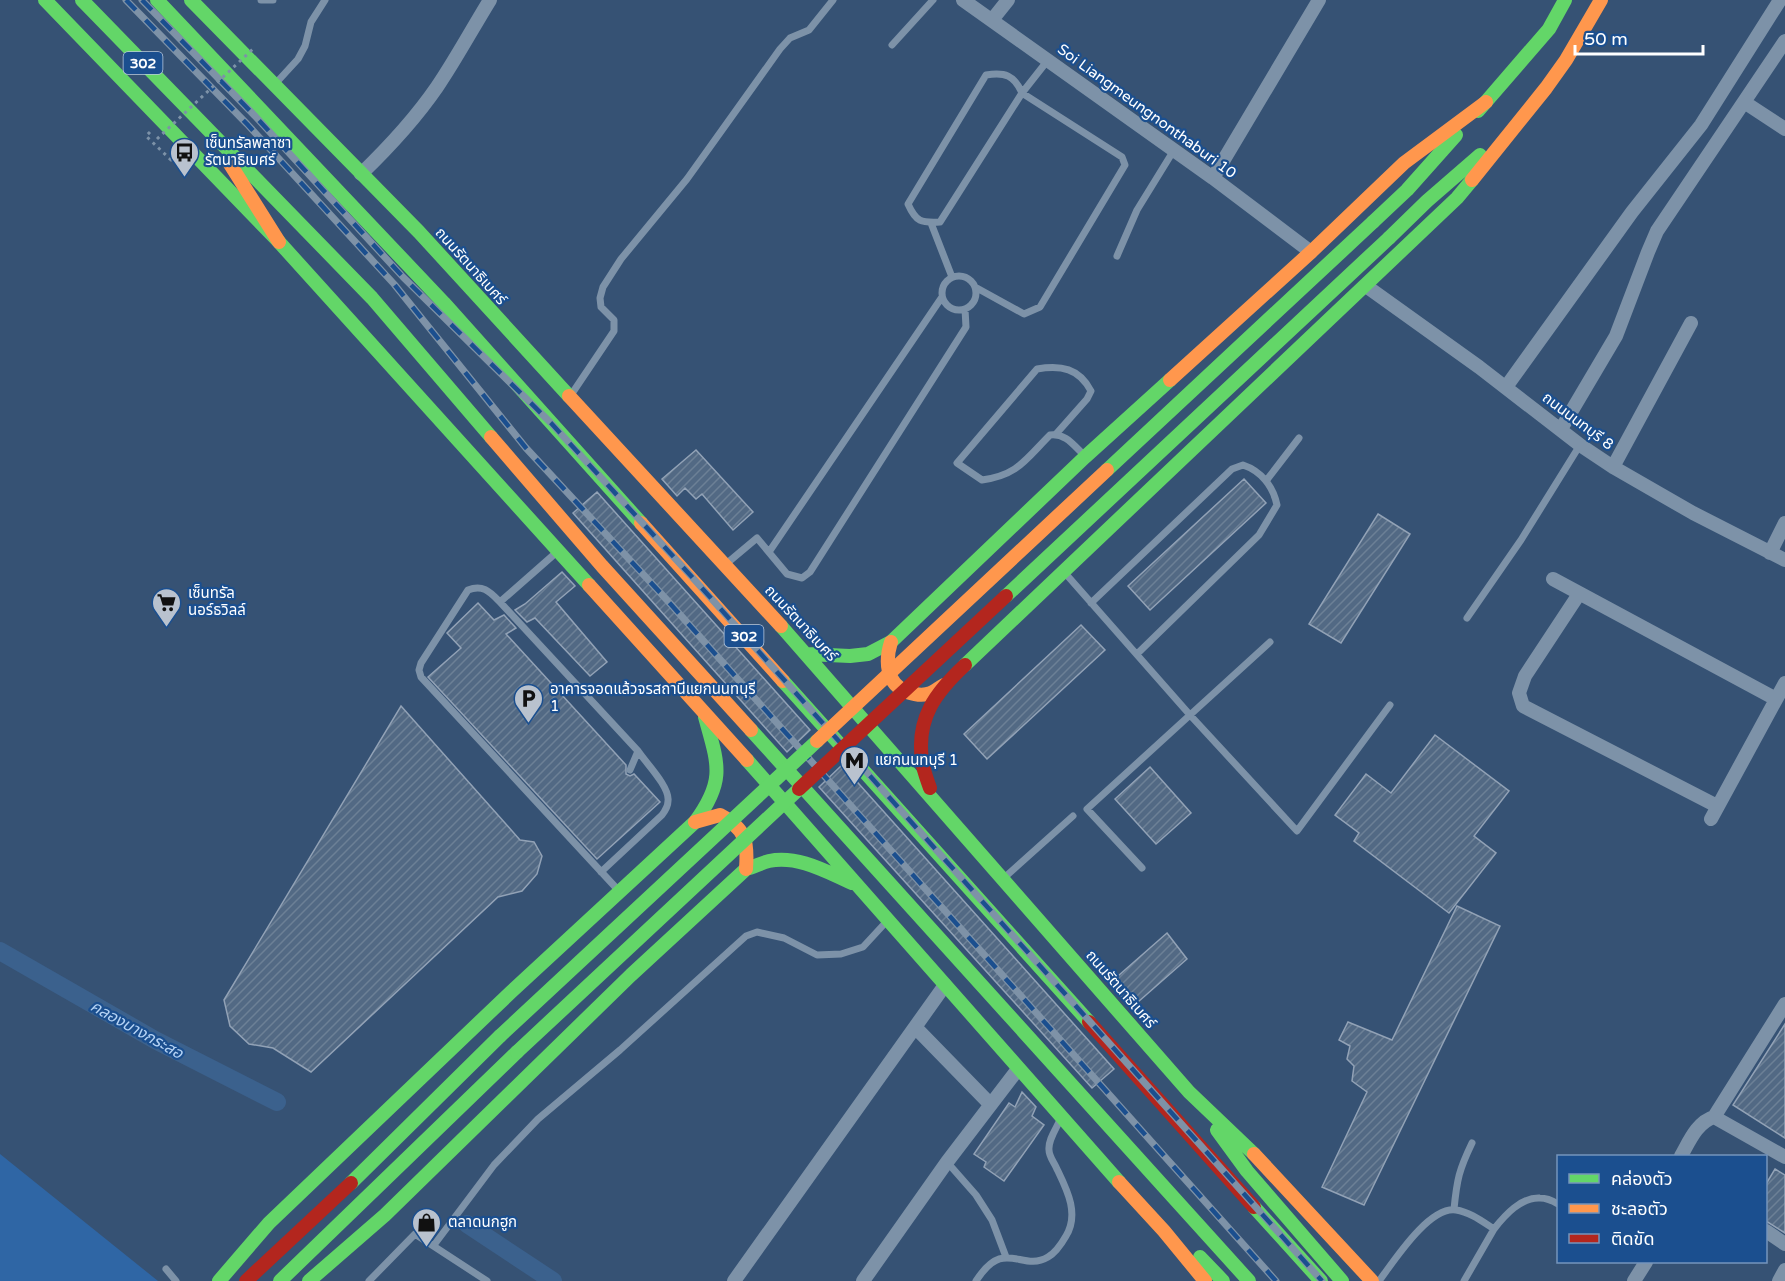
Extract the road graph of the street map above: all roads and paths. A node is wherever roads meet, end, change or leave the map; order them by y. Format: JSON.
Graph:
{"nodes":[{"id":1,"x":45,"y":0,"type":"edge"},
{"id":2,"x":82,"y":0,"type":"edge"},
{"id":3,"x":157,"y":0,"type":"edge"},
{"id":4,"x":191,"y":0,"type":"edge"},
{"id":5,"x":261,"y":0,"type":"edge"},
{"id":6,"x":273,"y":0,"type":"edge"},
{"id":7,"x":325,"y":0,"type":"edge"},
{"id":8,"x":490,"y":0,"type":"edge"},
{"id":9,"x":833,"y":0,"type":"edge"},
{"id":10,"x":933,"y":0,"type":"edge"},
{"id":11,"x":963,"y":0,"type":"edge"},
{"id":12,"x":1008,"y":0,"type":"edge"},
{"id":13,"x":1319,"y":0,"type":"edge"},
{"id":14,"x":1565,"y":0,"type":"edge"},
{"id":15,"x":1601,"y":0,"type":"edge"},
{"id":16,"x":1780,"y":0,"type":"edge"},
{"id":17,"x":992,"y":20,"type":"junction"},
{"id":18,"x":1785,"y":41,"type":"edge"},
{"id":19,"x":892,"y":45,"type":"dead end"},
{"id":20,"x":254,"y":48,"type":"dead end"},
{"id":21,"x":1048,"y":60,"type":"junction"},
{"id":22,"x":274,"y":85,"type":"junction"},
{"id":23,"x":1022,"y":93,"type":"junction"},
{"id":24,"x":1486,"y":102,"type":"junction"},
{"id":25,"x":1744,"y":102,"type":"junction"},
{"id":26,"x":1523,"y":118,"type":"junction"},
{"id":27,"x":205,"y":125,"type":"junction"},
{"id":28,"x":1785,"y":129,"type":"edge"},
{"id":29,"x":1174,"y":150,"type":"junction"},
{"id":30,"x":171,"y":160,"type":"dead end"},
{"id":31,"x":361,"y":174,"type":"junction"},
{"id":32,"x":1213,"y":178,"type":"junction"},
{"id":33,"x":932,"y":223,"type":"junction"},
{"id":34,"x":279,"y":242,"type":"junction"},
{"id":35,"x":1311,"y":252,"type":"junction"},
{"id":36,"x":1118,"y":256,"type":"dead end"},
{"id":37,"x":952,"y":277,"type":"junction"},
{"id":38,"x":1366,"y":286,"type":"junction"},
{"id":39,"x":975,"y":287,"type":"junction"},
{"id":40,"x":942,"y":297,"type":"junction"},
{"id":41,"x":965,"y":309,"type":"junction"},
{"id":42,"x":1691,"y":323,"type":"dead end"},
{"id":43,"x":1506,"y":387,"type":"junction"},
{"id":44,"x":570,"y":398,"type":"junction"},
{"id":45,"x":1561,"y":429,"type":"junction"},
{"id":46,"x":1056,"y":434,"type":"junction"},
{"id":47,"x":1299,"y":438,"type":"dead end"},
{"id":48,"x":1580,"y":445,"type":"junction"},
{"id":49,"x":1085,"y":457,"type":"junction"},
{"id":50,"x":1613,"y":467,"type":"junction"},
{"id":51,"x":1266,"y":480,"type":"junction"},
{"id":52,"x":1785,"y":523,"type":"edge"},
{"id":53,"x":558,"y":551,"type":"junction"},
{"id":54,"x":769,"y":552,"type":"junction"},
{"id":55,"x":1770,"y":553,"type":"junction"},
{"id":56,"x":1785,"y":560,"type":"edge"},
{"id":57,"x":724,"y":566,"type":"junction"},
{"id":58,"x":1063,"y":571,"type":"junction"},
{"id":59,"x":1553,"y":579,"type":"dead end"},
{"id":60,"x":1579,"y":594,"type":"junction"},
{"id":61,"x":500,"y":602,"type":"junction"},
{"id":62,"x":1091,"y":603,"type":"junction"},
{"id":63,"x":1467,"y":618,"type":"dead end"},
{"id":64,"x":891,"y":642,"type":"junction"},
{"id":65,"x":1270,"y":642,"type":"dead end"},
{"id":66,"x":1138,"y":653,"type":"junction"},
{"id":67,"x":807,"y":654,"type":"junction"},
{"id":68,"x":1785,"y":682,"type":"edge"},
{"id":69,"x":945,"y":685,"type":"junction"},
{"id":70,"x":1776,"y":699,"type":"junction"},
{"id":71,"x":1390,"y":705,"type":"dead end"},
{"id":72,"x":704,"y":711,"type":"junction"},
{"id":73,"x":1190,"y":715,"type":"junction"},
{"id":74,"x":638,"y":751,"type":"junction"},
{"id":75,"x":630,"y":770,"type":"dead end"},
{"id":76,"x":932,"y":796,"type":"junction"},
{"id":77,"x":1073,"y":816,"type":"dead end"},
{"id":78,"x":695,"y":822,"type":"junction"},
{"id":79,"x":1142,"y":868,"type":"dead end"},
{"id":80,"x":747,"y":869,"type":"junction"},
{"id":81,"x":601,"y":872,"type":"junction"},
{"id":82,"x":1003,"y":878,"type":"junction"},
{"id":83,"x":857,"y":886,"type":"junction"},
{"id":84,"x":620,"y":892,"type":"junction"},
{"id":85,"x":889,"y":919,"type":"junction"},
{"id":86,"x":945,"y":985,"type":"junction"},
{"id":87,"x":1785,"y":1004,"type":"edge"},
{"id":88,"x":915,"y":1027,"type":"junction"},
{"id":89,"x":1018,"y":1069,"type":"junction"},
{"id":90,"x":1189,"y":1092,"type":"junction"},
{"id":91,"x":990,"y":1104,"type":"junction"},
{"id":92,"x":1061,"y":1117,"type":"junction"},
{"id":93,"x":1714,"y":1117,"type":"junction"},
{"id":94,"x":1472,"y":1143,"type":"dead end"},
{"id":95,"x":1681,"y":1155,"type":"edge"},
{"id":96,"x":1785,"y":1157,"type":"edge"},
{"id":97,"x":947,"y":1162,"type":"junction"},
{"id":98,"x":1557,"y":1203,"type":"edge"},
{"id":99,"x":1454,"y":1209,"type":"junction"},
{"id":100,"x":1494,"y":1229,"type":"junction"},
{"id":101,"x":1164,"y":1231,"type":"junction"},
{"id":102,"x":1767,"y":1232,"type":"edge"},
{"id":103,"x":1785,"y":1244,"type":"edge"},
{"id":104,"x":434,"y":1245,"type":"junction"},
{"id":105,"x":1006,"y":1257,"type":"junction"},
{"id":106,"x":1645,"y":1263,"type":"edge"},
{"id":107,"x":166,"y":1269,"type":"dead end"},
{"id":108,"x":1785,"y":1270,"type":"edge"},
{"id":109,"x":1247,"y":1279,"type":"edge"},
{"id":110,"x":176,"y":1281,"type":"edge"},
{"id":111,"x":219,"y":1281,"type":"edge"},
{"id":112,"x":246,"y":1281,"type":"edge"},
{"id":113,"x":280,"y":1281,"type":"edge"},
{"id":114,"x":309,"y":1281,"type":"edge"},
{"id":115,"x":369,"y":1281,"type":"edge"},
{"id":116,"x":488,"y":1281,"type":"edge"},
{"id":117,"x":734,"y":1281,"type":"edge"},
{"id":118,"x":863,"y":1281,"type":"edge"},
{"id":119,"x":976,"y":1281,"type":"edge"},
{"id":120,"x":1205,"y":1281,"type":"edge"},
{"id":121,"x":1223,"y":1281,"type":"edge"},
{"id":122,"x":1322,"y":1281,"type":"edge"},
{"id":123,"x":1342,"y":1281,"type":"edge"},
{"id":124,"x":1372,"y":1281,"type":"edge"},
{"id":125,"x":1379,"y":1281,"type":"edge"},
{"id":126,"x":1464,"y":1281,"type":"edge"},
{"id":127,"x":1634,"y":1281,"type":"edge"},
{"id":128,"x":1779,"y":1281,"type":"edge"}],
"edges":[{"from":1,"to":34,"type":"main road","number":"302"},
{"from":2,"to":27,"type":"main road","number":"302"},
{"from":3,"to":122,"type":"main road","number":"302"},
{"from":4,"to":22,"type":"main road","name":"ถนนรัตนาธิเบศร์","number":"302"},
{"from":5,"to":6,"type":"lane"},
{"from":7,"to":22,"type":"lane"},
{"from":8,"to":31,"type":"street"},
{"from":9,"to":44,"type":"lane"},
{"from":10,"to":19,"type":"lane"},
{"from":11,"to":17,"type":"street","name":"Soi Liangmeungnonthaburi 10"},
{"from":12,"to":17,"type":"street"},
{"from":13,"to":32,"type":"street"},
{"from":14,"to":24,"type":"main road"},
{"from":15,"to":26,"type":"main road"},
{"from":16,"to":43,"type":"street"},
{"from":17,"to":21,"type":"street","name":"Soi Liangmeungnonthaburi 10"},
{"from":18,"to":25,"type":"street"},
{"from":20,"to":30,"type":"path","bridge":true},
{"from":21,"to":23,"type":"lane"},
{"from":21,"to":29,"type":"street","name":"Soi Liangmeungnonthaburi 10"},
{"from":22,"to":31,"type":"main road","name":"ถนนรัตนาธิเบศร์","number":"302"},
{"from":23,"to":33,"type":"lane"},
{"from":23,"to":33,"type":"lane"},
{"from":23,"to":39,"type":"lane"},
{"from":24,"to":35,"type":"main road"},
{"from":24,"to":112,"type":"main road","bridge":true},
{"from":25,"to":28,"type":"street"},
{"from":25,"to":45,"type":"street"},
{"from":26,"to":38,"type":"main road"},
{"from":26,"to":113,"type":"main road","bridge":true},
{"from":27,"to":34,"type":"main road"},
{"from":27,"to":109,"type":"main road","number":"302"},
{"from":29,"to":32,"type":"street","name":"Soi Liangmeungnonthaburi 10"},
{"from":29,"to":36,"type":"lane"},
{"from":31,"to":44,"type":"main road","name":"ถนนรัตนาธิเบศร์","number":"302"},
{"from":32,"to":35,"type":"street","name":"Soi Liangmeungnonthaburi 10"},
{"from":33,"to":37,"type":"lane"},
{"from":34,"to":53,"type":"main road","number":"302"},
{"from":35,"to":49,"type":"main road"},
{"from":37,"to":39,"type":"lane"},
{"from":37,"to":40,"type":"lane"},
{"from":38,"to":43,"type":"street","name":"ถนนนนทบุรี 8"},
{"from":38,"to":58,"type":"main road"},
{"from":39,"to":41,"type":"lane"},
{"from":40,"to":41,"type":"lane"},
{"from":40,"to":54,"type":"lane"},
{"from":41,"to":54,"type":"lane"},
{"from":42,"to":50,"type":"street"},
{"from":43,"to":45,"type":"street","name":"ถนนนนทบุรี 8"},
{"from":44,"to":57,"type":"main road","name":"ถนนรัตนาธิเบศร์","number":"302"},
{"from":45,"to":48,"type":"street","name":"ถนนนนทบุรี 8"},
{"from":46,"to":46,"type":"lane"},
{"from":46,"to":49,"type":"lane"},
{"from":47,"to":51,"type":"lane"},
{"from":48,"to":50,"type":"street","name":"ถนนนนทบุรี 8"},
{"from":48,"to":63,"type":"lane"},
{"from":49,"to":64,"type":"main road"},
{"from":50,"to":55,"type":"street","name":"ถนนนนทบุรี 8"},
{"from":51,"to":62,"type":"lane"},
{"from":51,"to":66,"type":"lane"},
{"from":52,"to":55,"type":"street"},
{"from":53,"to":61,"type":"lane"},
{"from":53,"to":72,"type":"main road","number":"302"},
{"from":54,"to":57,"type":"lane"},
{"from":55,"to":56,"type":"street","name":"ถนนนนทบุรี 8"},
{"from":57,"to":67,"type":"main road","name":"ถนนรัตนาธิเบศร์","number":"302"},
{"from":58,"to":62,"type":"lane"},
{"from":58,"to":69,"type":"main road"},
{"from":59,"to":60,"type":"street"},
{"from":60,"to":70,"type":"street"},
{"from":60,"to":70,"type":"street"},
{"from":61,"to":74,"type":"lane"},
{"from":61,"to":81,"type":"lane"},
{"from":62,"to":66,"type":"lane"},
{"from":64,"to":67,"type":"main road"},
{"from":64,"to":69,"type":"main road"},
{"from":65,"to":73,"type":"lane"},
{"from":66,"to":73,"type":"lane"},
{"from":67,"to":76,"type":"main road","name":"ถนนรัตนาธิเบศร์","number":"302"},
{"from":68,"to":70,"type":"street"},
{"from":69,"to":76,"type":"main road"},
{"from":71,"to":73,"type":"lane"},
{"from":72,"to":78,"type":"main road"},
{"from":72,"to":83,"type":"main road","number":"302"},
{"from":73,"to":79,"type":"lane"},
{"from":74,"to":75,"type":"lane"},
{"from":74,"to":81,"type":"lane"},
{"from":76,"to":82,"type":"main road","name":"ถนนรัตนาธิเบศร์","number":"302"},
{"from":77,"to":82,"type":"lane"},
{"from":78,"to":80,"type":"main road"},
{"from":78,"to":84,"type":"main road"},
{"from":80,"to":83,"type":"main road"},
{"from":80,"to":114,"type":"main road"},
{"from":81,"to":84,"type":"lane"},
{"from":82,"to":90,"type":"main road","name":"ถนนรัตนาธิเบศร์","number":"302"},
{"from":83,"to":85,"type":"main road","number":"302"},
{"from":84,"to":111,"type":"main road"},
{"from":85,"to":86,"type":"main road","number":"302"},
{"from":85,"to":104,"type":"lane"},
{"from":86,"to":88,"type":"street"},
{"from":86,"to":89,"type":"main road","number":"302"},
{"from":87,"to":93,"type":"street"},
{"from":88,"to":91,"type":"street"},
{"from":88,"to":117,"type":"street"},
{"from":89,"to":91,"type":"street"},
{"from":89,"to":92,"type":"main road","number":"302"},
{"from":90,"to":123,"type":"main road"},
{"from":90,"to":124,"type":"main road","name":"ถนนรัตนาธิเบศร์","number":"302"},
{"from":91,"to":97,"type":"street"},
{"from":92,"to":101,"type":"main road","number":"302"},
{"from":92,"to":105,"type":"lane"},
{"from":93,"to":95,"type":"street"},
{"from":93,"to":96,"type":"street"},
{"from":94,"to":99,"type":"lane"},
{"from":97,"to":105,"type":"lane"},
{"from":97,"to":118,"type":"street"},
{"from":98,"to":100,"type":"lane"},
{"from":99,"to":100,"type":"lane"},
{"from":99,"to":125,"type":"lane"},
{"from":100,"to":126,"type":"lane"},
{"from":101,"to":120,"type":"main road","number":"302"},
{"from":101,"to":121,"type":"main road"},
{"from":102,"to":103,"type":"street"},
{"from":104,"to":115,"type":"lane"},
{"from":104,"to":116,"type":"lane"},
{"from":105,"to":119,"type":"lane"},
{"from":106,"to":127,"type":"street"},
{"from":107,"to":110,"type":"lane"},
{"from":108,"to":128,"type":"street"}]}
